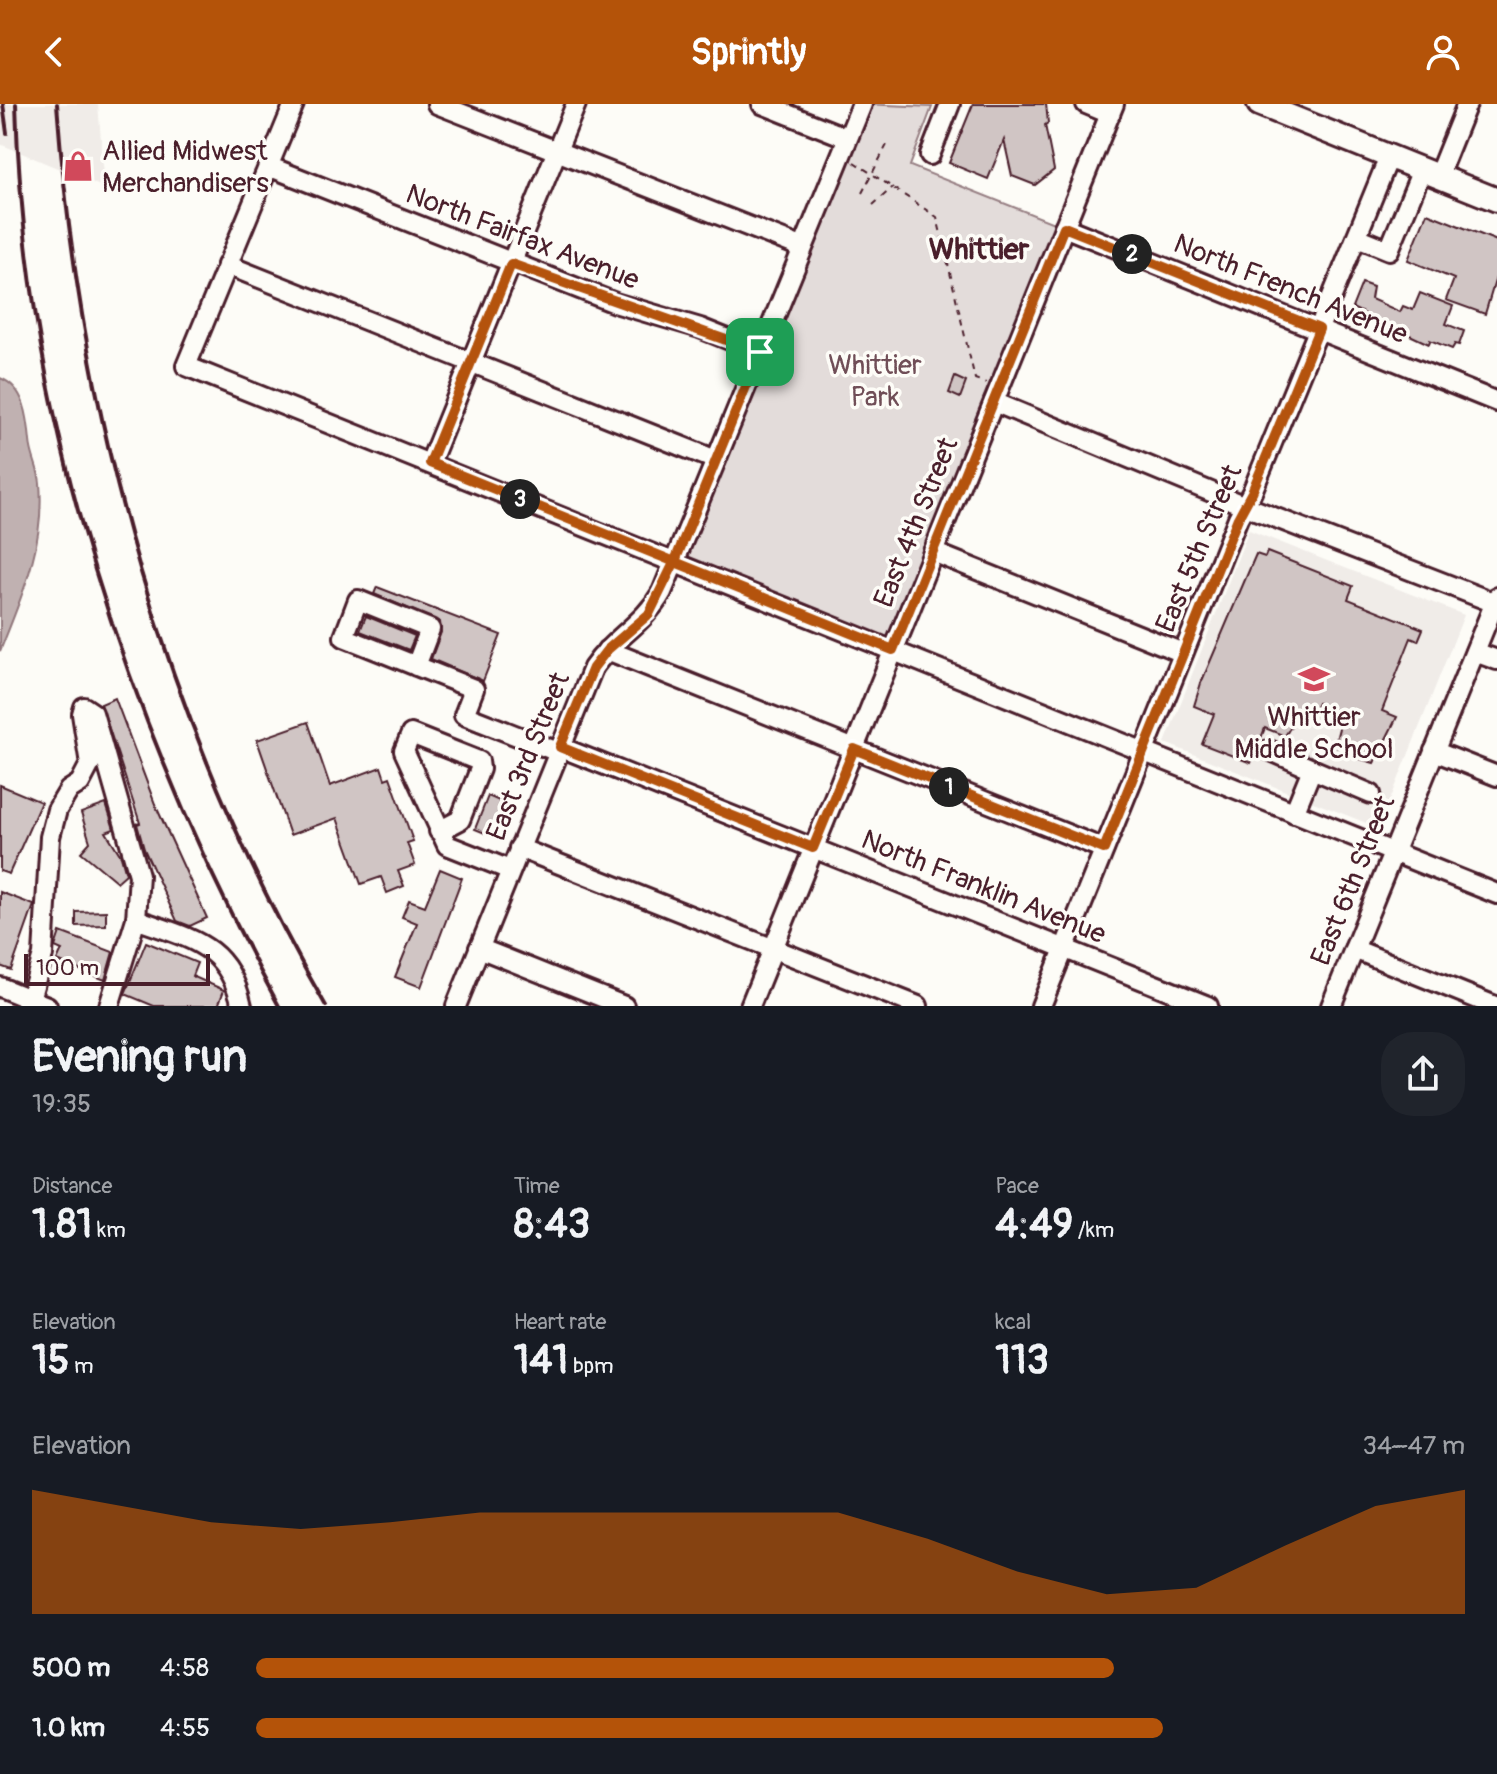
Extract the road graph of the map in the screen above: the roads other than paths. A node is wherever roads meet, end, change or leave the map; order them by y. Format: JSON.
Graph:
{"nodes":[{"id":1,"x":294,"y":104,"type":"edge"},
{"id":2,"x":437,"y":104,"type":"edge"},
{"id":3,"x":576,"y":104,"type":"edge"},
{"id":4,"x":762,"y":104,"type":"edge"},
{"id":5,"x":862,"y":104,"type":"edge"},
{"id":6,"x":950,"y":104,"type":"edge"},
{"id":7,"x":1086,"y":104,"type":"edge"},
{"id":8,"x":1259,"y":104,"type":"edge"},
{"id":9,"x":1467,"y":104,"type":"edge"},
{"id":10,"x":1112,"y":109,"type":"edge"},
{"id":11,"x":842,"y":146,"type":"junction"},
{"id":12,"x":557,"y":152,"type":"junction"},
{"id":13,"x":930,"y":155,"type":"dead end"},
{"id":14,"x":1389,"y":157,"type":"junction"},
{"id":15,"x":268,"y":166,"type":"junction"},
{"id":16,"x":1430,"y":173,"type":"junction"},
{"id":17,"x":1497,"y":200,"type":"edge"},
{"id":18,"x":1064,"y":227,"type":"junction"},
{"id":19,"x":1357,"y":237,"type":"junction"},
{"id":20,"x":801,"y":247,"type":"junction"},
{"id":21,"x":511,"y":264,"type":"junction"},
{"id":22,"x":227,"y":265,"type":"junction"},
{"id":23,"x":1319,"y":329,"type":"junction"},
{"id":24,"x":760,"y":352,"type":"junction"},
{"id":25,"x":470,"y":363,"type":"junction"},
{"id":26,"x":996,"y":395,"type":"junction"},
{"id":27,"x":1497,"y":402,"type":"edge"},
{"id":28,"x":716,"y":460,"type":"junction"},
{"id":29,"x":430,"y":463,"type":"junction"},
{"id":30,"x":1245,"y":506,"type":"junction"},
{"id":31,"x":933,"y":552,"type":"junction"},
{"id":32,"x":675,"y":561,"type":"junction"},
{"id":33,"x":1496,"y":600,"type":"edge"},
{"id":34,"x":607,"y":650,"type":"junction"},
{"id":35,"x":893,"y":650,"type":"junction"},
{"id":36,"x":1475,"y":652,"type":"junction"},
{"id":37,"x":1183,"y":653,"type":"junction"},
{"id":38,"x":1497,"y":660,"type":"edge"},
{"id":39,"x":416,"y":666,"type":"junction"},
{"id":40,"x":854,"y":749,"type":"junction"},
{"id":41,"x":559,"y":750,"type":"junction"},
{"id":42,"x":1269,"y":750,"type":"dead end"},
{"id":43,"x":1434,"y":751,"type":"junction"},
{"id":44,"x":1144,"y":752,"type":"junction"},
{"id":45,"x":1312,"y":769,"type":"junction"},
{"id":46,"x":1497,"y":776,"type":"edge"},
{"id":47,"x":1371,"y":794,"type":"dead end"},
{"id":48,"x":1294,"y":813,"type":"junction"},
{"id":49,"x":439,"y":831,"type":"junction"},
{"id":50,"x":519,"y":848,"type":"junction"},
{"id":51,"x":813,"y":848,"type":"junction"},
{"id":52,"x":1104,"y":849,"type":"junction"},
{"id":53,"x":1393,"y":853,"type":"junction"},
{"id":54,"x":510,"y":870,"type":"junction"},
{"id":55,"x":1497,"y":894,"type":"edge"},
{"id":56,"x":136,"y":919,"type":"junction"},
{"id":57,"x":479,"y":948,"type":"junction"},
{"id":58,"x":773,"y":948,"type":"junction"},
{"id":59,"x":1064,"y":948,"type":"junction"},
{"id":60,"x":1354,"y":949,"type":"junction"},
{"id":61,"x":0,"y":987,"type":"edge"},
{"id":62,"x":38,"y":1002,"type":"edge"},
{"id":63,"x":109,"y":1006,"type":"edge"},
{"id":64,"x":242,"y":1006,"type":"edge"},
{"id":65,"x":456,"y":1006,"type":"edge"},
{"id":66,"x":624,"y":1006,"type":"edge"},
{"id":67,"x":750,"y":1006,"type":"edge"},
{"id":68,"x":918,"y":1006,"type":"edge"},
{"id":69,"x":1041,"y":1006,"type":"edge"},
{"id":70,"x":1208,"y":1006,"type":"edge"},
{"id":71,"x":1331,"y":1006,"type":"edge"},
{"id":72,"x":1495,"y":1006,"type":"edge"}],
"edges":[{"from":1,"to":15,"type":"street"},
{"from":2,"to":12,"type":"street"},
{"from":3,"to":12,"type":"street"},
{"from":4,"to":11,"type":"street"},
{"from":5,"to":11,"type":"street","name":"East 3rd Street"},
{"from":6,"to":13,"type":"street"},
{"from":7,"to":10,"type":"street"},
{"from":8,"to":14,"type":"main road"},
{"from":9,"to":16,"type":"street"},
{"from":10,"to":18,"type":"street","name":"East 4th Street"},
{"from":11,"to":20,"type":"street","name":"East 3rd Street"},
{"from":12,"to":20,"type":"street"},
{"from":12,"to":21,"type":"street"},
{"from":14,"to":16,"type":"main road"},
{"from":14,"to":19,"type":"street","name":"East 5th Street"},
{"from":15,"to":21,"type":"street","name":"North Fairfax Avenue"},
{"from":15,"to":22,"type":"street"},
{"from":16,"to":17,"type":"main road"},
{"from":16,"to":19,"type":"street"},
{"from":18,"to":23,"type":"street","name":"North French Avenue"},
{"from":18,"to":26,"type":"street","name":"East 4th Street"},
{"from":19,"to":23,"type":"street","name":"East 5th Street"},
{"from":20,"to":24,"type":"street","name":"East 3rd Street"},
{"from":21,"to":24,"type":"street","name":"North Fairfax Avenue"},
{"from":21,"to":25,"type":"street"},
{"from":22,"to":25,"type":"street"},
{"from":22,"to":29,"type":"street"},
{"from":23,"to":27,"type":"street","name":"North French Avenue"},
{"from":23,"to":30,"type":"street","name":"East 5th Street"},
{"from":24,"to":28,"type":"street","name":"East 3rd Street"},
{"from":25,"to":28,"type":"street"},
{"from":25,"to":29,"type":"street"},
{"from":26,"to":30,"type":"street"},
{"from":26,"to":31,"type":"street","name":"East 4th Street"},
{"from":28,"to":32,"type":"street","name":"East 3rd Street"},
{"from":29,"to":32,"type":"street"},
{"from":30,"to":33,"type":"street"},
{"from":30,"to":37,"type":"street","name":"East 5th Street"},
{"from":31,"to":35,"type":"street","name":"East 4th Street"},
{"from":31,"to":37,"type":"street"},
{"from":32,"to":34,"type":"street","name":"East 3rd Street"},
{"from":32,"to":35,"type":"street"},
{"from":33,"to":36,"type":"street","name":"East 6th Street"},
{"from":34,"to":40,"type":"street"},
{"from":34,"to":41,"type":"street","name":"East 3rd Street"},
{"from":35,"to":40,"type":"street","name":"East 4th Street"},
{"from":35,"to":44,"type":"street"},
{"from":36,"to":38,"type":"street"},
{"from":36,"to":43,"type":"street","name":"East 6th Street"},
{"from":37,"to":44,"type":"street","name":"East 5th Street"},
{"from":39,"to":39,"type":"street"},
{"from":39,"to":41,"type":"street","name":"North Franklin Avenue"},
{"from":40,"to":51,"type":"street","name":"East 4th Street"},
{"from":40,"to":52,"type":"street"},
{"from":41,"to":50,"type":"street","name":"East 3rd Street"},
{"from":41,"to":51,"type":"street","name":"North Franklin Avenue"},
{"from":42,"to":45,"type":"street"},
{"from":43,"to":46,"type":"street"},
{"from":43,"to":53,"type":"street","name":"East 6th Street"},
{"from":44,"to":48,"type":"street"},
{"from":44,"to":52,"type":"street","name":"East 5th Street"},
{"from":45,"to":47,"type":"street"},
{"from":45,"to":48,"type":"street"},
{"from":48,"to":53,"type":"street"},
{"from":49,"to":49,"type":"street"},
{"from":49,"to":54,"type":"street"},
{"from":50,"to":54,"type":"street","name":"East 3rd Street"},
{"from":50,"to":58,"type":"street"},
{"from":51,"to":58,"type":"street","name":"East 4th Street"},
{"from":51,"to":59,"type":"street","name":"North Franklin Avenue"},
{"from":52,"to":59,"type":"street","name":"East 5th Street"},
{"from":53,"to":55,"type":"street"},
{"from":53,"to":60,"type":"street","name":"East 6th Street"},
{"from":54,"to":57,"type":"street","name":"East 3rd Street"},
{"from":56,"to":62,"type":"street"},
{"from":56,"to":63,"type":"street"},
{"from":56,"to":64,"type":"street"},
{"from":57,"to":65,"type":"street","name":"East 3rd Street"},
{"from":57,"to":66,"type":"street"},
{"from":58,"to":67,"type":"street","name":"East 4th Street"},
{"from":58,"to":68,"type":"street"},
{"from":59,"to":69,"type":"street","name":"East 5th Street"},
{"from":59,"to":70,"type":"street","name":"North Franklin Avenue"},
{"from":60,"to":71,"type":"street","name":"East 6th Street"},
{"from":60,"to":72,"type":"street"},
{"from":61,"to":62,"type":"street"}]}
